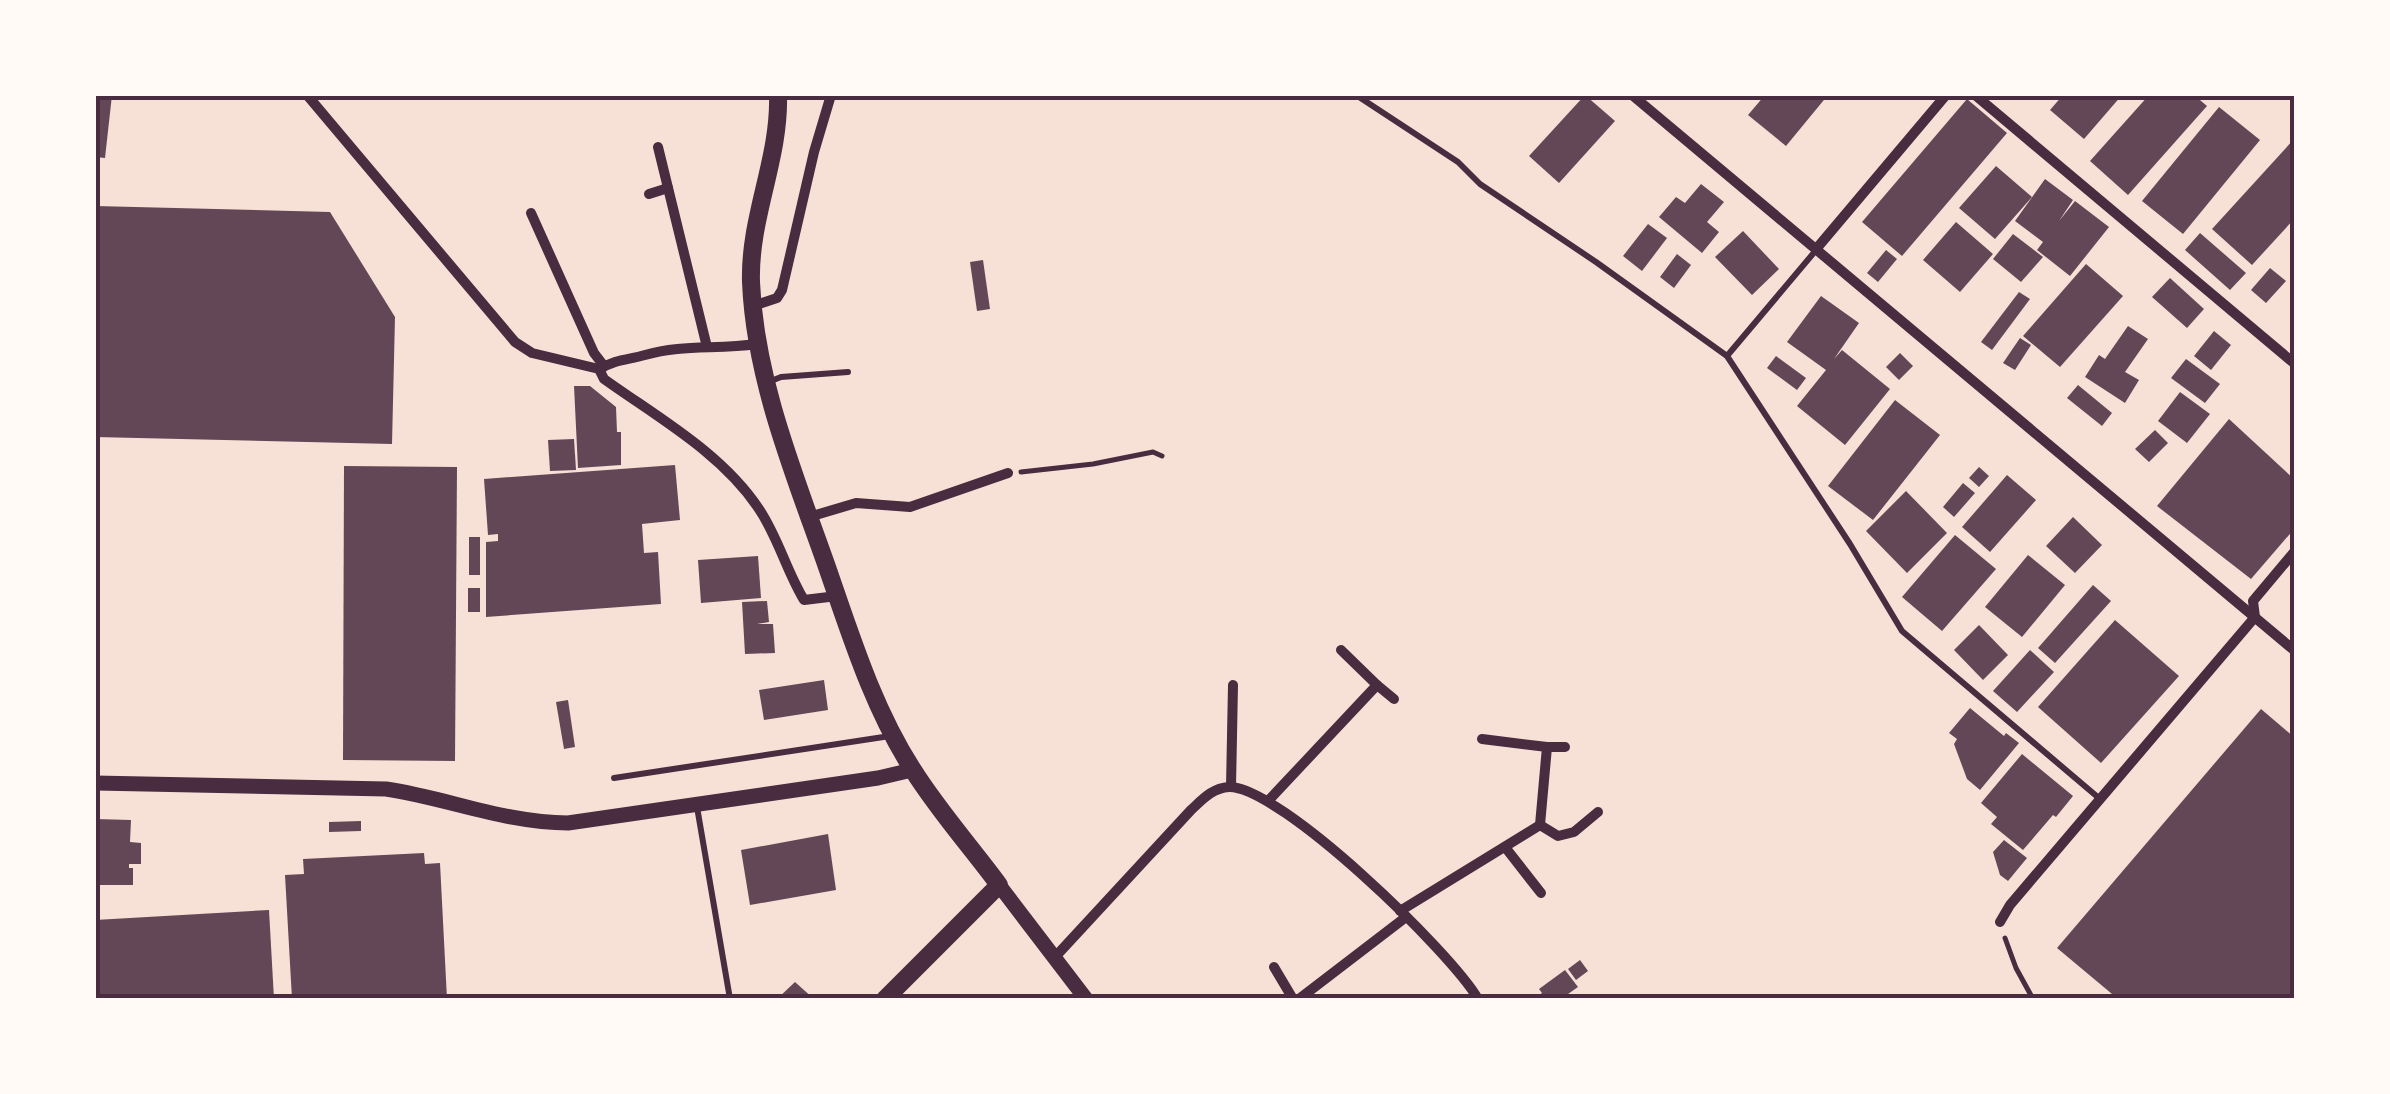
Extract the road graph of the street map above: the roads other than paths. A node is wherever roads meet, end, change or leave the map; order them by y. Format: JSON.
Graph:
{"nodes":[{"id":1,"x":307,"y":95,"type":"edge"},
{"id":2,"x":778,"y":95,"type":"edge"},
{"id":3,"x":831,"y":95,"type":"edge"},
{"id":4,"x":1356,"y":95,"type":"edge"},
{"id":5,"x":1632,"y":95,"type":"edge"},
{"id":6,"x":1946,"y":95,"type":"edge"},
{"id":7,"x":1974,"y":95,"type":"edge"},
{"id":8,"x":658,"y":147,"type":"dead end"},
{"id":9,"x":668,"y":188,"type":"junction"},
{"id":10,"x":649,"y":194,"type":"dead end"},
{"id":11,"x":531,"y":213,"type":"dead end"},
{"id":12,"x":1817,"y":248,"type":"junction"},
{"id":13,"x":753,"y":306,"type":"junction"},
{"id":14,"x":756,"y":344,"type":"junction"},
{"id":15,"x":706,"y":347,"type":"junction"},
{"id":16,"x":1726,"y":356,"type":"junction"},
{"id":17,"x":2295,"y":364,"type":"edge"},
{"id":18,"x":602,"y":368,"type":"junction"},
{"id":19,"x":848,"y":372,"type":"dead end"},
{"id":20,"x":767,"y":382,"type":"junction"},
{"id":21,"x":1008,"y":473,"type":"road end"},
{"id":22,"x":809,"y":517,"type":"junction"},
{"id":23,"x":2295,"y":551,"type":"edge"},
{"id":24,"x":837,"y":596,"type":"junction"},
{"id":25,"x":2255,"y":616,"type":"junction"},
{"id":26,"x":1341,"y":650,"type":"dead end"},
{"id":27,"x":2295,"y":651,"type":"edge"},
{"id":28,"x":1233,"y":685,"type":"dead end"},
{"id":29,"x":1376,"y":685,"type":"junction"},
{"id":30,"x":1394,"y":700,"type":"dead end"},
{"id":31,"x":894,"y":736,"type":"junction"},
{"id":32,"x":1482,"y":739,"type":"dead end"},
{"id":33,"x":1547,"y":747,"type":"junction"},
{"id":34,"x":1565,"y":748,"type":"dead end"},
{"id":35,"x":912,"y":770,"type":"junction"},
{"id":36,"x":614,"y":778,"type":"dead end"},
{"id":37,"x":95,"y":783,"type":"edge"},
{"id":38,"x":1230,"y":787,"type":"junction"},
{"id":39,"x":2100,"y":799,"type":"junction"},
{"id":40,"x":1268,"y":801,"type":"junction"},
{"id":41,"x":697,"y":806,"type":"junction"},
{"id":42,"x":1598,"y":812,"type":"dead end"},
{"id":43,"x":1540,"y":824,"type":"junction"},
{"id":44,"x":1505,"y":846,"type":"junction"},
{"id":45,"x":999,"y":886,"type":"junction"},
{"id":46,"x":1541,"y":893,"type":"dead end"},
{"id":47,"x":1403,"y":914,"type":"junction"},
{"id":48,"x":2000,"y":922,"type":"road end"},
{"id":49,"x":1056,"y":956,"type":"junction"},
{"id":50,"x":1274,"y":967,"type":"dead end"},
{"id":51,"x":730,"y":999,"type":"edge"},
{"id":52,"x":885,"y":999,"type":"edge"},
{"id":53,"x":1086,"y":999,"type":"edge"},
{"id":54,"x":1296,"y":999,"type":"edge"},
{"id":55,"x":1478,"y":999,"type":"edge"}],
"edges":[{"from":1,"to":18,"type":"street"},
{"from":2,"to":13,"type":"main road"},
{"from":3,"to":13,"type":"street"},
{"from":4,"to":16,"type":"lane"},
{"from":5,"to":12,"type":"street"},
{"from":6,"to":12,"type":"street"},
{"from":7,"to":17,"type":"street"},
{"from":8,"to":9,"type":"street"},
{"from":9,"to":10,"type":"street"},
{"from":9,"to":15,"type":"street"},
{"from":11,"to":18,"type":"street"},
{"from":12,"to":16,"type":"lane"},
{"from":12,"to":25,"type":"street"},
{"from":13,"to":14,"type":"main road"},
{"from":14,"to":15,"type":"street"},
{"from":14,"to":20,"type":"main road"},
{"from":15,"to":18,"type":"street"},
{"from":16,"to":39,"type":"lane"},
{"from":18,"to":24,"type":"street"},
{"from":19,"to":20,"type":"lane"},
{"from":20,"to":22,"type":"main road"},
{"from":21,"to":22,"type":"street"},
{"from":22,"to":24,"type":"main road"},
{"from":23,"to":25,"type":"street"},
{"from":24,"to":31,"type":"main road"},
{"from":25,"to":27,"type":"street"},
{"from":25,"to":39,"type":"street"},
{"from":26,"to":29,"type":"street"},
{"from":28,"to":38,"type":"street"},
{"from":29,"to":30,"type":"street"},
{"from":29,"to":40,"type":"street"},
{"from":31,"to":35,"type":"main road"},
{"from":31,"to":36,"type":"lane"},
{"from":32,"to":33,"type":"street"},
{"from":33,"to":34,"type":"street"},
{"from":33,"to":43,"type":"street"},
{"from":35,"to":41,"type":"street"},
{"from":35,"to":45,"type":"main road"},
{"from":37,"to":41,"type":"street"},
{"from":38,"to":40,"type":"street"},
{"from":38,"to":49,"type":"street"},
{"from":39,"to":48,"type":"street"},
{"from":40,"to":47,"type":"street"},
{"from":41,"to":51,"type":"lane"},
{"from":42,"to":43,"type":"street"},
{"from":43,"to":44,"type":"street"},
{"from":44,"to":46,"type":"street"},
{"from":44,"to":47,"type":"street"},
{"from":45,"to":49,"type":"street"},
{"from":45,"to":52,"type":"main road"},
{"from":47,"to":54,"type":"street"},
{"from":47,"to":55,"type":"street"},
{"from":49,"to":53,"type":"street"},
{"from":50,"to":54,"type":"street"}]}
